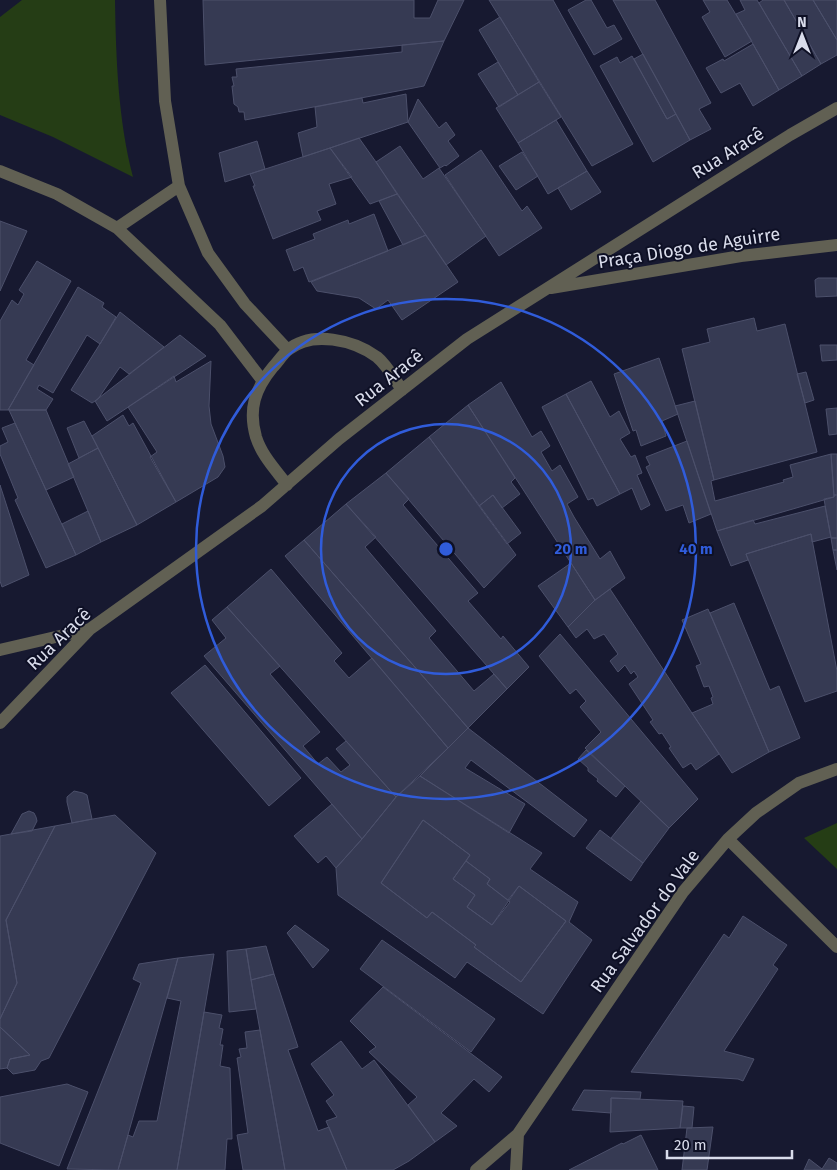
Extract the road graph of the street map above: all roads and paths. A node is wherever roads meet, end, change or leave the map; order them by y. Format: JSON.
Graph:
{"nodes":[{"id":1,"x":160,"y":0,"type":"edge"},
{"id":2,"x":837,"y":108,"type":"edge"},
{"id":3,"x":0,"y":171,"type":"edge"},
{"id":4,"x":179,"y":186,"type":"junction"},
{"id":5,"x":117,"y":228,"type":"junction"},
{"id":6,"x":837,"y":246,"type":"edge"},
{"id":7,"x":546,"y":289,"type":"junction"},
{"id":8,"x":288,"y":350,"type":"junction"},
{"id":9,"x":262,"y":380,"type":"junction"},
{"id":10,"x":402,"y":390,"type":"junction"},
{"id":11,"x":287,"y":485,"type":"junction"},
{"id":12,"x":90,"y":629,"type":"junction"},
{"id":13,"x":0,"y":650,"type":"edge"},
{"id":14,"x":0,"y":723,"type":"edge"},
{"id":15,"x":837,"y":769,"type":"edge"},
{"id":16,"x":728,"y":839,"type":"junction"},
{"id":17,"x":837,"y":947,"type":"edge"},
{"id":18,"x":518,"y":1134,"type":"junction"},
{"id":19,"x":476,"y":1170,"type":"edge"},
{"id":20,"x":516,"y":1170,"type":"edge"}],
"edges":[{"from":1,"to":4,"type":"street"},
{"from":2,"to":7,"type":"street","name":"Rua Aracê"},
{"from":3,"to":5,"type":"street"},
{"from":4,"to":5,"type":"street"},
{"from":4,"to":8,"type":"street"},
{"from":5,"to":9,"type":"street"},
{"from":6,"to":7,"type":"street","name":"Praça Diogo de Aguirre"},
{"from":7,"to":10,"type":"street","name":"Rua Aracê"},
{"from":8,"to":9,"type":"street"},
{"from":8,"to":10,"type":"street"},
{"from":9,"to":11,"type":"street"},
{"from":10,"to":11,"type":"street","name":"Rua Aracê"},
{"from":11,"to":12,"type":"street","name":"Rua Aracê"},
{"from":12,"to":13,"type":"street"},
{"from":12,"to":14,"type":"street","name":"Rua Aracê"},
{"from":15,"to":16,"type":"street","name":"Rua Salvador do Vale"},
{"from":16,"to":17,"type":"street"},
{"from":16,"to":18,"type":"street","name":"Rua Salvador do Vale"},
{"from":18,"to":19,"type":"street","name":"Rua Salvador do Vale"},
{"from":18,"to":20,"type":"street"}]}
